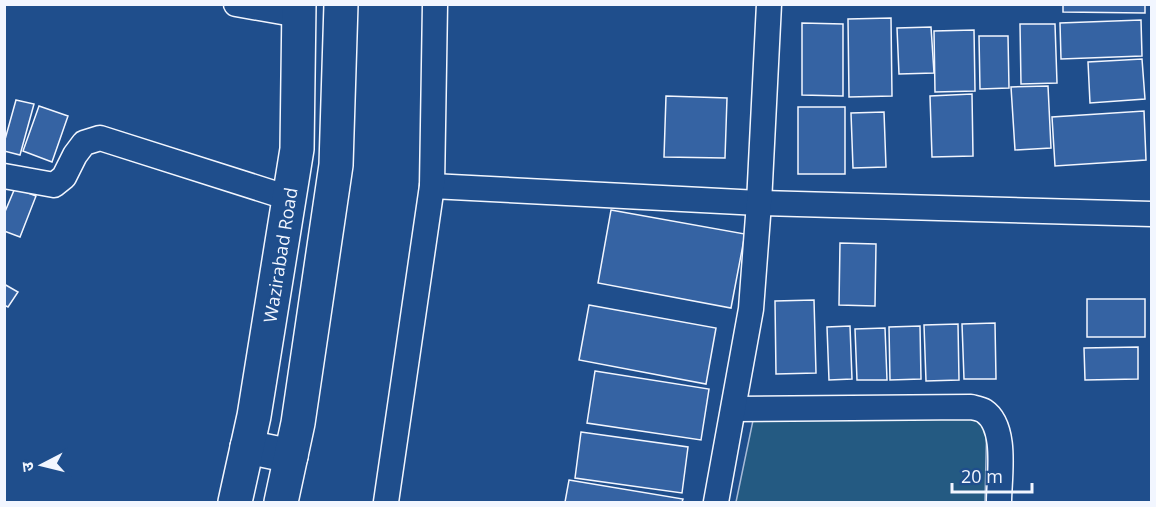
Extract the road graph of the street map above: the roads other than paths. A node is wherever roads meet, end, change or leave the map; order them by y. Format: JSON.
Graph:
{"nodes":[{"id":1,"x":236,"y":4,"type":"edge"},
{"id":2,"x":341,"y":4,"type":"edge"},
{"id":3,"x":435,"y":4,"type":"edge"},
{"id":4,"x":769,"y":4,"type":"edge"},
{"id":5,"x":299,"y":10,"type":"edge"},
{"id":6,"x":4,"y":176,"type":"edge"},
{"id":7,"x":432,"y":186,"type":"junction"},
{"id":8,"x":289,"y":198,"type":"junction"},
{"id":9,"x":759,"y":203,"type":"junction"},
{"id":10,"x":1152,"y":214,"type":"edge"},
{"id":11,"x":734,"y":409,"type":"junction"},
{"id":12,"x":247,"y":447,"type":"junction"},
{"id":13,"x":291,"y":456,"type":"junction"},
{"id":14,"x":235,"y":502,"type":"edge"},
{"id":15,"x":281,"y":502,"type":"edge"},
{"id":16,"x":387,"y":502,"type":"edge"},
{"id":17,"x":716,"y":502,"type":"edge"},
{"id":18,"x":999,"y":502,"type":"edge"}],
"edges":[{"from":1,"to":5,"type":"street"},
{"from":2,"to":13,"type":"main road"},
{"from":3,"to":7,"type":"street"},
{"from":4,"to":9,"type":"street"},
{"from":5,"to":8,"type":"main road","name":"Wazirabad Road"},
{"from":6,"to":8,"type":"street"},
{"from":7,"to":9,"type":"street"},
{"from":7,"to":16,"type":"street"},
{"from":8,"to":12,"type":"main road","name":"Wazirabad Road"},
{"from":9,"to":10,"type":"street"},
{"from":9,"to":11,"type":"street"},
{"from":11,"to":17,"type":"street"},
{"from":11,"to":18,"type":"street"},
{"from":12,"to":13,"type":"main road"},
{"from":12,"to":14,"type":"main road","name":"Wazirabad Road"},
{"from":13,"to":15,"type":"main road"}]}
